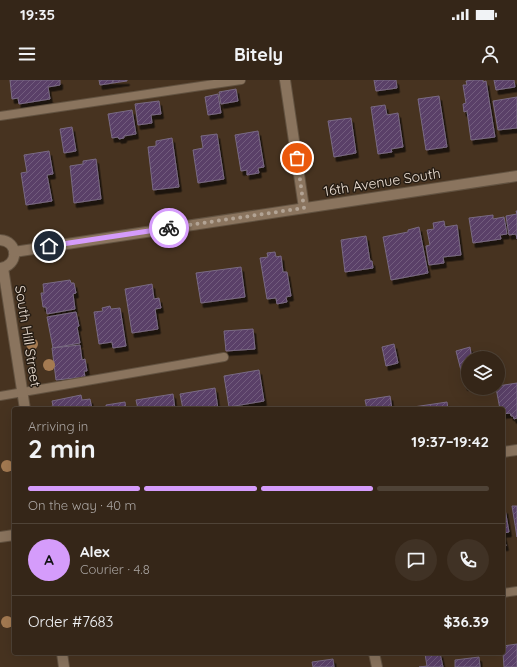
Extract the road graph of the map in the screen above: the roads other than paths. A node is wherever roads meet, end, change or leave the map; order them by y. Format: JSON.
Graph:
{"nodes":[{"id":1,"x":241,"y":80,"type":"edge"},
{"id":2,"x":285,"y":80,"type":"edge"},
{"id":3,"x":0,"y":116,"type":"edge"},
{"id":4,"x":517,"y":176,"type":"edge"},
{"id":5,"x":304,"y":208,"type":"junction"},
{"id":6,"x":0,"y":240,"type":"edge"},
{"id":7,"x":14,"y":252,"type":"junction"},
{"id":8,"x":1,"y":268,"type":"edge"},
{"id":9,"x":224,"y":356,"type":"dead end"},
{"id":10,"x":22,"y":392,"type":"junction"},
{"id":11,"x":0,"y":396,"type":"edge"},
{"id":12,"x":24,"y":407,"type":"edge"},
{"id":13,"x":517,"y":450,"type":"edge"},
{"id":14,"x":505,"y":452,"type":"edge"},
{"id":15,"x":12,"y":535,"type":"edge"},
{"id":16,"x":0,"y":537,"type":"edge"},
{"id":17,"x":517,"y":591,"type":"edge"},
{"id":18,"x":505,"y":593,"type":"edge"},
{"id":19,"x":62,"y":655,"type":"edge"},
{"id":20,"x":374,"y":655,"type":"edge"},
{"id":21,"x":64,"y":667,"type":"edge"},
{"id":22,"x":376,"y":667,"type":"edge"}],
"edges":[{"from":1,"to":3,"type":"lane"},
{"from":2,"to":5,"type":"street"},
{"from":4,"to":5,"type":"street","name":"16th Avenue South"},
{"from":5,"to":7,"type":"street","name":"16th Avenue South"},
{"from":6,"to":7,"type":"street"},
{"from":7,"to":8,"type":"street"},
{"from":8,"to":10,"type":"street","name":"South Hill Street"},
{"from":9,"to":10,"type":"lane"},
{"from":10,"to":11,"type":"lane"},
{"from":10,"to":12,"type":"street","name":"South Hill Street"},
{"from":13,"to":14,"type":"street"},
{"from":15,"to":16,"type":"street"},
{"from":17,"to":18,"type":"lane"},
{"from":19,"to":21,"type":"street"},
{"from":20,"to":22,"type":"street"}]}
